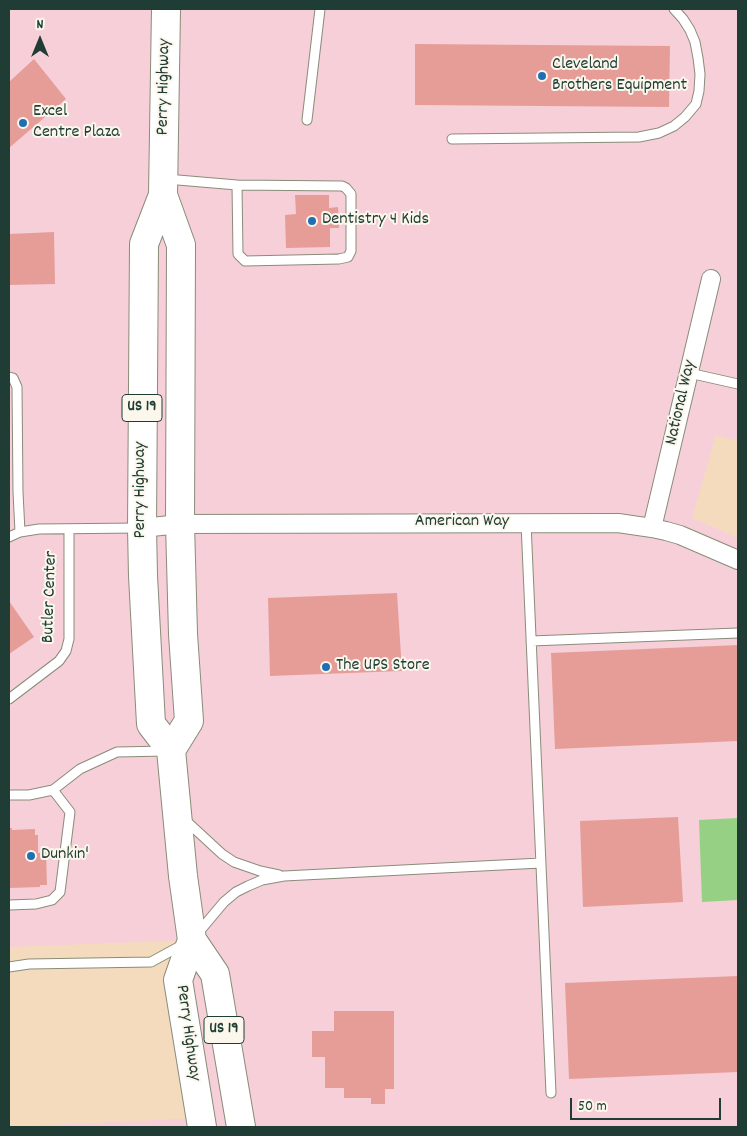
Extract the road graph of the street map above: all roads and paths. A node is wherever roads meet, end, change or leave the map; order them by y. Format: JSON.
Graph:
{"nodes":[{"id":1,"x":166,"y":9,"type":"edge"},
{"id":2,"x":320,"y":9,"type":"edge"},
{"id":3,"x":674,"y":9,"type":"edge"},
{"id":4,"x":307,"y":120,"type":"dead end"},
{"id":5,"x":452,"y":139,"type":"dead end"},
{"id":6,"x":237,"y":185,"type":"junction"},
{"id":7,"x":163,"y":187,"type":"junction"},
{"id":8,"x":711,"y":279,"type":"dead end"},
{"id":9,"x":689,"y":373,"type":"junction"},
{"id":10,"x":9,"y":377,"type":"edge"},
{"id":11,"x":738,"y":384,"type":"edge"},
{"id":12,"x":13,"y":492,"type":"edge"},
{"id":13,"x":526,"y":523,"type":"junction"},
{"id":14,"x":180,"y":524,"type":"junction"},
{"id":15,"x":142,"y":528,"type":"junction"},
{"id":16,"x":652,"y":528,"type":"junction"},
{"id":17,"x":69,"y":529,"type":"junction"},
{"id":18,"x":20,"y":532,"type":"junction"},
{"id":19,"x":9,"y":537,"type":"edge"},
{"id":20,"x":738,"y":560,"type":"edge"},
{"id":21,"x":738,"y":633,"type":"edge"},
{"id":22,"x":531,"y":641,"type":"junction"},
{"id":23,"x":9,"y":699,"type":"edge"},
{"id":24,"x":172,"y":750,"type":"junction"},
{"id":25,"x":53,"y":790,"type":"junction"},
{"id":26,"x":9,"y":795,"type":"edge"},
{"id":27,"x":177,"y":812,"type":"junction"},
{"id":28,"x":541,"y":863,"type":"junction"},
{"id":29,"x":284,"y":876,"type":"junction"},
{"id":30,"x":9,"y":905,"type":"edge"},
{"id":31,"x":192,"y":940,"type":"junction"},
{"id":32,"x":9,"y":966,"type":"edge"},
{"id":33,"x":551,"y":1093,"type":"dead end"},
{"id":34,"x":202,"y":1127,"type":"edge"},
{"id":35,"x":241,"y":1127,"type":"edge"}],
"edges":[{"from":1,"to":7,"type":"main road","name":"Perry Highway","number":"US 19"},
{"from":2,"to":4,"type":"lane"},
{"from":3,"to":5,"type":"lane"},
{"from":6,"to":6,"type":"lane"},
{"from":6,"to":7,"type":"lane"},
{"from":7,"to":14,"type":"main road","name":"Perry Highway","number":"US 19"},
{"from":7,"to":15,"type":"main road","name":"Perry Highway","number":"US 19"},
{"from":8,"to":9,"type":"street","name":"National Way"},
{"from":9,"to":11,"type":"lane"},
{"from":9,"to":16,"type":"street","name":"National Way"},
{"from":10,"to":12,"type":"lane"},
{"from":12,"to":18,"type":"lane"},
{"from":13,"to":14,"type":"street","name":"American Way"},
{"from":13,"to":16,"type":"street","name":"American Way"},
{"from":13,"to":22,"type":"lane"},
{"from":14,"to":15,"type":"street","name":"American Way"},
{"from":14,"to":24,"type":"main road","name":"Perry Highway","number":"US 19"},
{"from":15,"to":17,"type":"lane","name":"Butler Center"},
{"from":15,"to":24,"type":"main road","name":"Perry Highway","number":"US 19"},
{"from":16,"to":20,"type":"street","name":"American Way"},
{"from":17,"to":18,"type":"lane","name":"Butler Center"},
{"from":17,"to":23,"type":"lane","name":"Butler Center"},
{"from":18,"to":19,"type":"lane","name":"Butler Center"},
{"from":21,"to":22,"type":"lane"},
{"from":22,"to":28,"type":"lane"},
{"from":24,"to":25,"type":"lane"},
{"from":24,"to":27,"type":"main road","name":"Perry Highway","number":"US 19"},
{"from":25,"to":26,"type":"lane"},
{"from":25,"to":30,"type":"lane"},
{"from":27,"to":29,"type":"lane"},
{"from":27,"to":31,"type":"main road","name":"Perry Highway","number":"US 19"},
{"from":28,"to":29,"type":"lane"},
{"from":28,"to":33,"type":"lane"},
{"from":29,"to":31,"type":"lane"},
{"from":31,"to":32,"type":"lane"},
{"from":31,"to":34,"type":"main road","name":"Perry Highway","number":"US 19"},
{"from":31,"to":35,"type":"main road","name":"Perry Highway","number":"US 19"}]}
